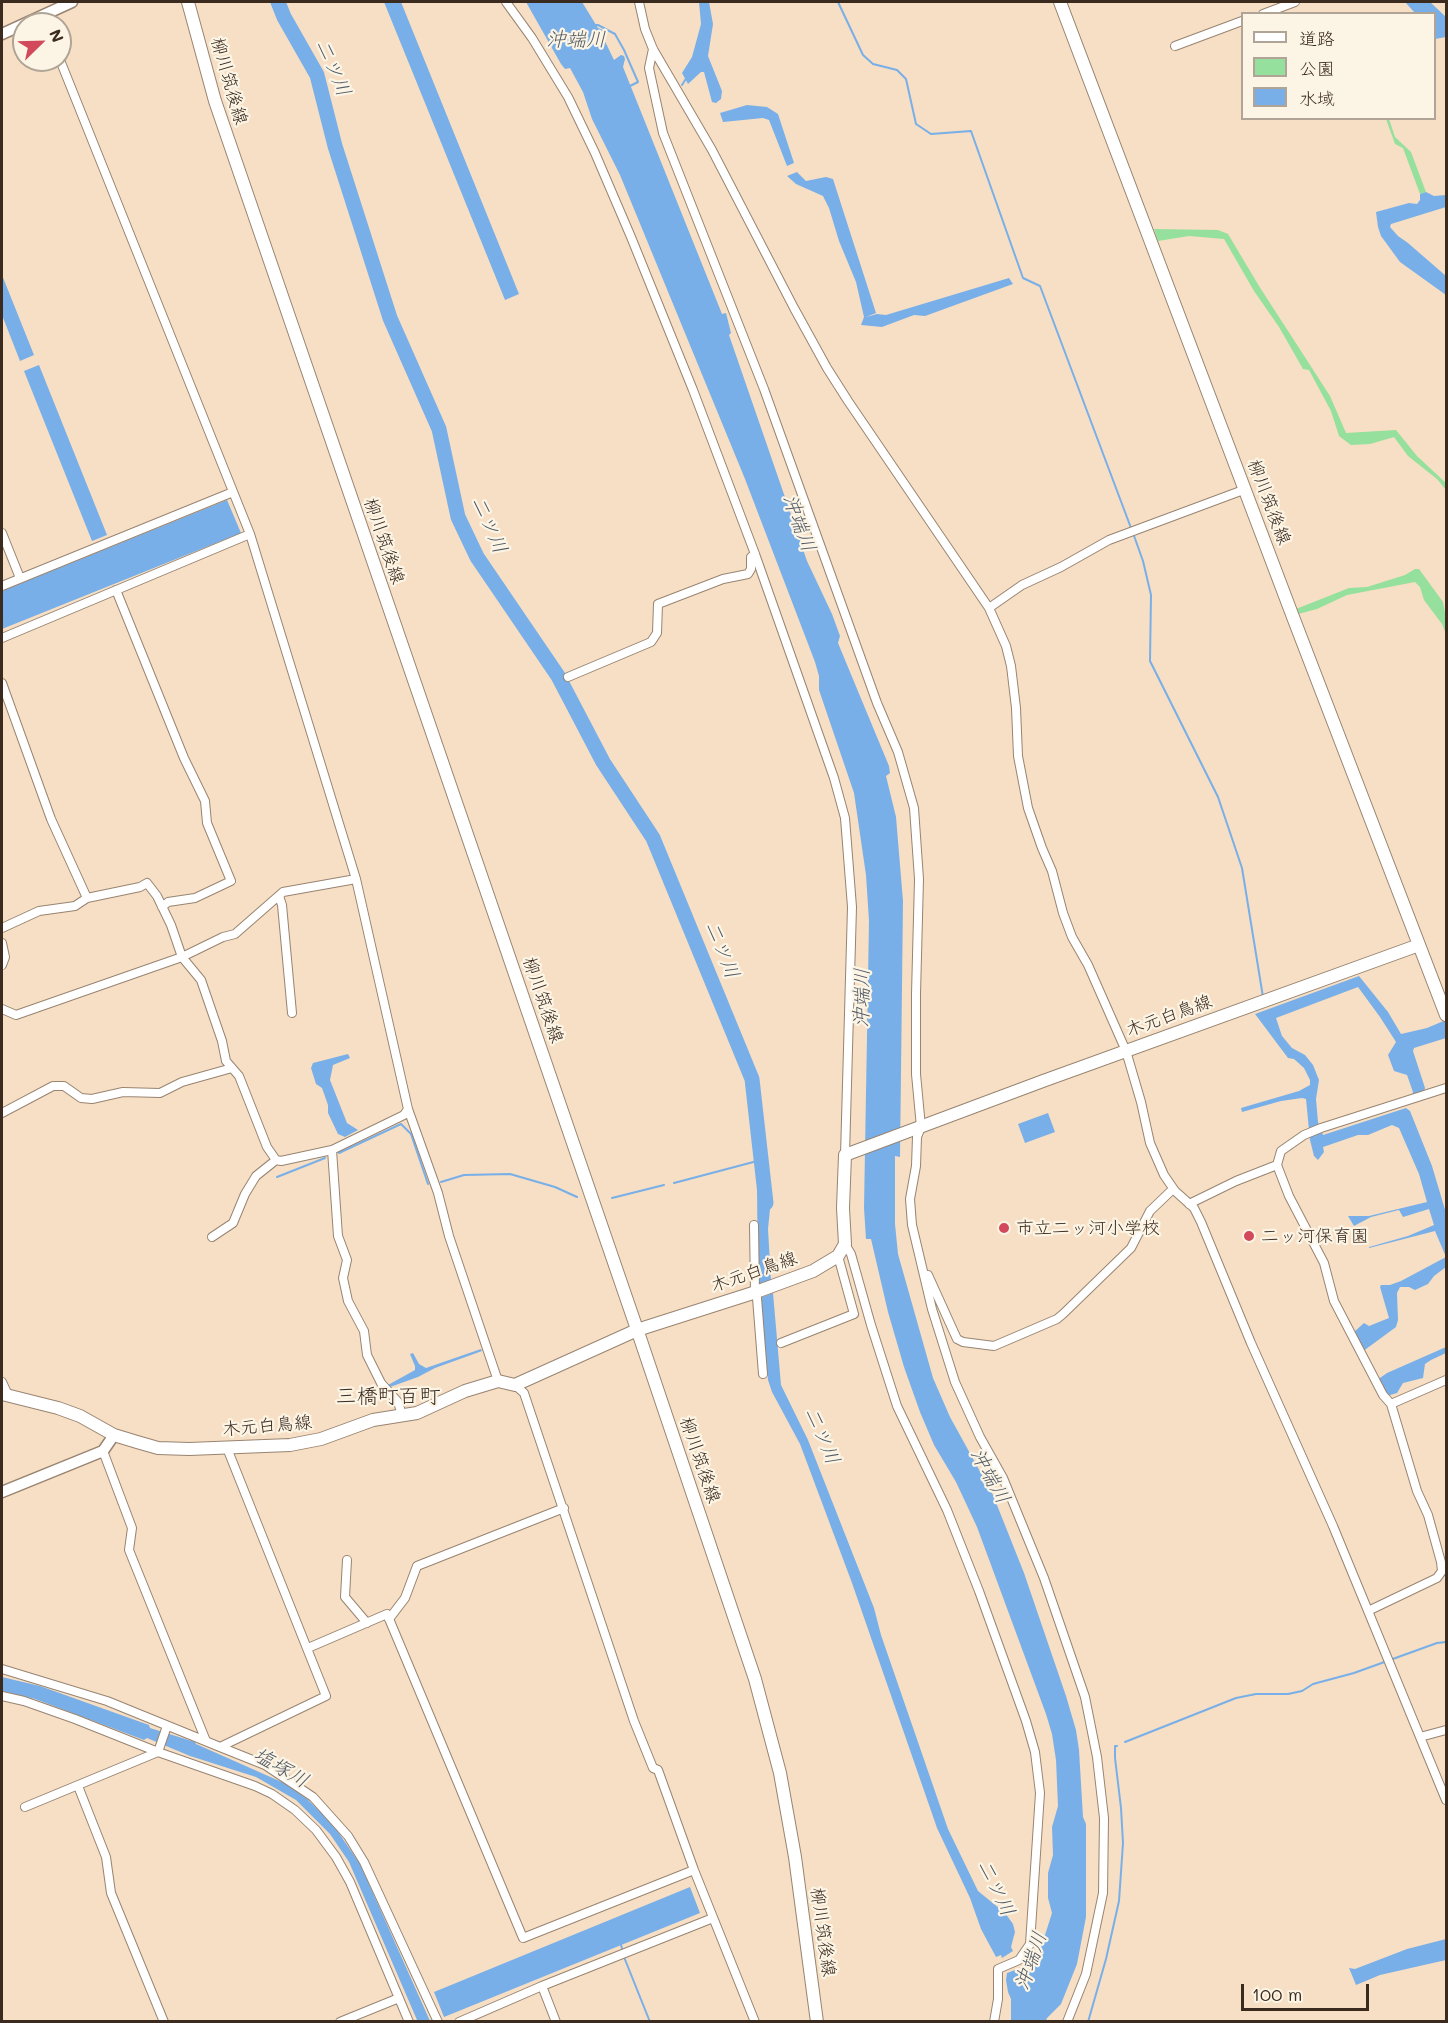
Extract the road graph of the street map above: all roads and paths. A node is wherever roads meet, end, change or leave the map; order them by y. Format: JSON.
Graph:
{"nodes":[{"id":1,"x":69,"y":2,"type":"edge"},
{"id":2,"x":188,"y":2,"type":"edge"},
{"id":3,"x":506,"y":2,"type":"edge"},
{"id":4,"x":639,"y":2,"type":"edge"},
{"id":5,"x":1060,"y":2,"type":"edge"},
{"id":6,"x":1295,"y":2,"type":"edge"},
{"id":7,"x":55,"y":12,"type":"edge"},
{"id":8,"x":1268,"y":12,"type":"edge"},
{"id":9,"x":1241,"y":21,"type":"edge"},
{"id":10,"x":1175,"y":46,"type":"dead end"},
{"id":11,"x":653,"y":49,"type":"junction"},
{"id":12,"x":65,"y":72,"type":"edge"},
{"id":13,"x":1246,"y":489,"type":"junction"},
{"id":14,"x":233,"y":492,"type":"junction"},
{"id":15,"x":2,"y":533,"type":"edge"},
{"id":16,"x":250,"y":534,"type":"junction"},
{"id":17,"x":755,"y":554,"type":"junction"},
{"id":18,"x":20,"y":578,"type":"junction"},
{"id":19,"x":2,"y":586,"type":"edge"},
{"id":20,"x":116,"y":590,"type":"junction"},
{"id":21,"x":989,"y":608,"type":"junction"},
{"id":22,"x":2,"y":638,"type":"edge"},
{"id":23,"x":568,"y":677,"type":"dead end"},
{"id":24,"x":2,"y":683,"type":"edge"},
{"id":25,"x":356,"y":879,"type":"junction"},
{"id":26,"x":279,"y":896,"type":"junction"},
{"id":27,"x":87,"y":898,"type":"junction"},
{"id":28,"x":162,"y":907,"type":"junction"},
{"id":29,"x":2,"y":928,"type":"edge"},
{"id":30,"x":2,"y":943,"type":"edge"},
{"id":31,"x":1419,"y":945,"type":"junction"},
{"id":32,"x":182,"y":957,"type":"junction"},
{"id":33,"x":2,"y":965,"type":"edge"},
{"id":34,"x":2,"y":1009,"type":"edge"},
{"id":35,"x":292,"y":1012,"type":"dead end"},
{"id":36,"x":1446,"y":1015,"type":"edge"},
{"id":37,"x":1126,"y":1051,"type":"junction"},
{"id":38,"x":232,"y":1068,"type":"junction"},
{"id":39,"x":1446,"y":1088,"type":"edge"},
{"id":40,"x":408,"y":1109,"type":"junction"},
{"id":41,"x":2,"y":1113,"type":"edge"},
{"id":42,"x":917,"y":1128,"type":"junction"},
{"id":43,"x":332,"y":1150,"type":"junction"},
{"id":44,"x":849,"y":1154,"type":"junction"},
{"id":45,"x":276,"y":1160,"type":"junction"},
{"id":46,"x":1277,"y":1165,"type":"junction"},
{"id":47,"x":1174,"y":1190,"type":"junction"},
{"id":48,"x":1186,"y":1202,"type":"junction"},
{"id":49,"x":754,"y":1225,"type":"dead end"},
{"id":50,"x":212,"y":1237,"type":"dead end"},
{"id":51,"x":845,"y":1244,"type":"junction"},
{"id":52,"x":838,"y":1256,"type":"junction"},
{"id":53,"x":920,"y":1257,"type":"junction"},
{"id":54,"x":755,"y":1292,"type":"junction"},
{"id":55,"x":637,"y":1330,"type":"junction"},
{"id":56,"x":782,"y":1343,"type":"dead end"},
{"id":57,"x":763,"y":1374,"type":"dead end"},
{"id":58,"x":1446,"y":1380,"type":"edge"},
{"id":59,"x":498,"y":1381,"type":"junction"},
{"id":60,"x":2,"y":1382,"type":"edge"},
{"id":61,"x":515,"y":1385,"type":"junction"},
{"id":62,"x":4,"y":1394,"type":"edge"},
{"id":63,"x":1391,"y":1404,"type":"junction"},
{"id":64,"x":402,"y":1415,"type":"junction"},
{"id":65,"x":114,"y":1435,"type":"junction"},
{"id":66,"x":227,"y":1448,"type":"junction"},
{"id":67,"x":103,"y":1451,"type":"junction"},
{"id":68,"x":2,"y":1492,"type":"edge"},
{"id":69,"x":564,"y":1508,"type":"junction"},
{"id":70,"x":347,"y":1560,"type":"dead end"},
{"id":71,"x":1368,"y":1611,"type":"junction"},
{"id":72,"x":390,"y":1619,"type":"junction"},
{"id":73,"x":367,"y":1623,"type":"junction"},
{"id":74,"x":308,"y":1648,"type":"junction"},
{"id":75,"x":2,"y":1669,"type":"edge"},
{"id":76,"x":2,"y":1696,"type":"edge"},
{"id":77,"x":167,"y":1726,"type":"junction"},
{"id":78,"x":1446,"y":1730,"type":"edge"},
{"id":79,"x":1420,"y":1737,"type":"junction"},
{"id":80,"x":206,"y":1741,"type":"junction"},
{"id":81,"x":220,"y":1746,"type":"junction"},
{"id":82,"x":159,"y":1749,"type":"junction"},
{"id":83,"x":78,"y":1786,"type":"junction"},
{"id":84,"x":1446,"y":1800,"type":"edge"},
{"id":85,"x":25,"y":1807,"type":"dead end"},
{"id":86,"x":694,"y":1870,"type":"junction"},
{"id":87,"x":713,"y":1917,"type":"junction"},
{"id":88,"x":542,"y":1986,"type":"junction"},
{"id":89,"x":399,"y":1998,"type":"junction"},
{"id":90,"x":164,"y":2022,"type":"edge"},
{"id":91,"x":340,"y":2022,"type":"edge"},
{"id":92,"x":409,"y":2022,"type":"edge"},
{"id":93,"x":438,"y":2022,"type":"edge"},
{"id":94,"x":459,"y":2022,"type":"edge"},
{"id":95,"x":556,"y":2022,"type":"edge"},
{"id":96,"x":755,"y":2022,"type":"edge"},
{"id":97,"x":817,"y":2022,"type":"edge"},
{"id":98,"x":994,"y":2022,"type":"edge"},
{"id":99,"x":1067,"y":2022,"type":"edge"}],
"edges":[{"from":1,"to":7,"type":"street"},
{"from":2,"to":55,"type":"main road","name":"柳川筑後線"},
{"from":3,"to":17,"type":"street"},
{"from":4,"to":11,"type":"street"},
{"from":5,"to":13,"type":"main road","name":"柳川筑後線"},
{"from":6,"to":8,"type":"street"},
{"from":9,"to":10,"type":"street"},
{"from":11,"to":21,"type":"street"},
{"from":11,"to":42,"type":"street"},
{"from":12,"to":14,"type":"street"},
{"from":13,"to":21,"type":"street"},
{"from":13,"to":31,"type":"main road","name":"柳川筑後線"},
{"from":14,"to":16,"type":"street"},
{"from":14,"to":18,"type":"street"},
{"from":15,"to":18,"type":"street"},
{"from":16,"to":20,"type":"street"},
{"from":16,"to":25,"type":"street"},
{"from":17,"to":23,"type":"street"},
{"from":17,"to":44,"type":"street"},
{"from":18,"to":19,"type":"street"},
{"from":20,"to":22,"type":"street"},
{"from":20,"to":28,"type":"street"},
{"from":21,"to":37,"type":"street"},
{"from":24,"to":27,"type":"street"},
{"from":25,"to":26,"type":"street"},
{"from":25,"to":40,"type":"street"},
{"from":26,"to":32,"type":"street"},
{"from":26,"to":35,"type":"street"},
{"from":27,"to":28,"type":"street"},
{"from":27,"to":29,"type":"street"},
{"from":28,"to":32,"type":"street"},
{"from":30,"to":33,"type":"street"},
{"from":31,"to":36,"type":"main road","name":"柳川筑後線"},
{"from":31,"to":37,"type":"main road","name":"木元白鳥線"},
{"from":32,"to":34,"type":"street"},
{"from":32,"to":38,"type":"street"},
{"from":37,"to":42,"type":"main road","name":"木元白鳥線"},
{"from":37,"to":47,"type":"street"},
{"from":38,"to":41,"type":"street"},
{"from":38,"to":45,"type":"street"},
{"from":39,"to":46,"type":"street"},
{"from":40,"to":43,"type":"street"},
{"from":40,"to":59,"type":"street"},
{"from":42,"to":44,"type":"main road","name":"木元白鳥線"},
{"from":42,"to":53,"type":"street"},
{"from":43,"to":45,"type":"street"},
{"from":43,"to":64,"type":"street"},
{"from":44,"to":51,"type":"main road"},
{"from":45,"to":50,"type":"street"},
{"from":46,"to":48,"type":"street"},
{"from":46,"to":63,"type":"street"},
{"from":47,"to":48,"type":"street"},
{"from":47,"to":53,"type":"street"},
{"from":48,"to":71,"type":"street"},
{"from":49,"to":54,"type":"street"},
{"from":51,"to":52,"type":"main road","name":"木元白鳥線"},
{"from":51,"to":98,"type":"street"},
{"from":52,"to":54,"type":"main road","name":"木元白鳥線"},
{"from":52,"to":56,"type":"street"},
{"from":53,"to":99,"type":"street"},
{"from":54,"to":55,"type":"main road","name":"木元白鳥線"},
{"from":54,"to":57,"type":"street"},
{"from":55,"to":61,"type":"main road","name":"木元白鳥線"},
{"from":55,"to":97,"type":"main road","name":"柳川筑後線"},
{"from":58,"to":63,"type":"street"},
{"from":59,"to":61,"type":"main road"},
{"from":59,"to":64,"type":"main road","name":"木元白鳥線"},
{"from":60,"to":62,"type":"street"},
{"from":61,"to":69,"type":"street"},
{"from":62,"to":65,"type":"main road","name":"木元白鳥線"},
{"from":63,"to":71,"type":"street"},
{"from":64,"to":66,"type":"main road","name":"木元白鳥線"},
{"from":65,"to":66,"type":"main road","name":"木元白鳥線"},
{"from":65,"to":67,"type":"street"},
{"from":66,"to":74,"type":"street"},
{"from":67,"to":68,"type":"street"},
{"from":67,"to":80,"type":"street"},
{"from":69,"to":72,"type":"street"},
{"from":69,"to":86,"type":"street"},
{"from":70,"to":73,"type":"street"},
{"from":71,"to":79,"type":"street"},
{"from":72,"to":73,"type":"street"},
{"from":72,"to":86,"type":"street"},
{"from":73,"to":74,"type":"street"},
{"from":74,"to":81,"type":"street"},
{"from":75,"to":77,"type":"street"},
{"from":76,"to":82,"type":"street"},
{"from":77,"to":80,"type":"street"},
{"from":77,"to":82,"type":"street"},
{"from":78,"to":79,"type":"street"},
{"from":79,"to":84,"type":"street"},
{"from":80,"to":81,"type":"street"},
{"from":81,"to":93,"type":"street"},
{"from":82,"to":83,"type":"street"},
{"from":82,"to":89,"type":"street"},
{"from":83,"to":85,"type":"street"},
{"from":83,"to":90,"type":"street"},
{"from":86,"to":87,"type":"street"},
{"from":87,"to":88,"type":"street"},
{"from":87,"to":96,"type":"street"},
{"from":88,"to":94,"type":"street"},
{"from":88,"to":95,"type":"street"},
{"from":89,"to":91,"type":"street"},
{"from":89,"to":92,"type":"street"}]}
